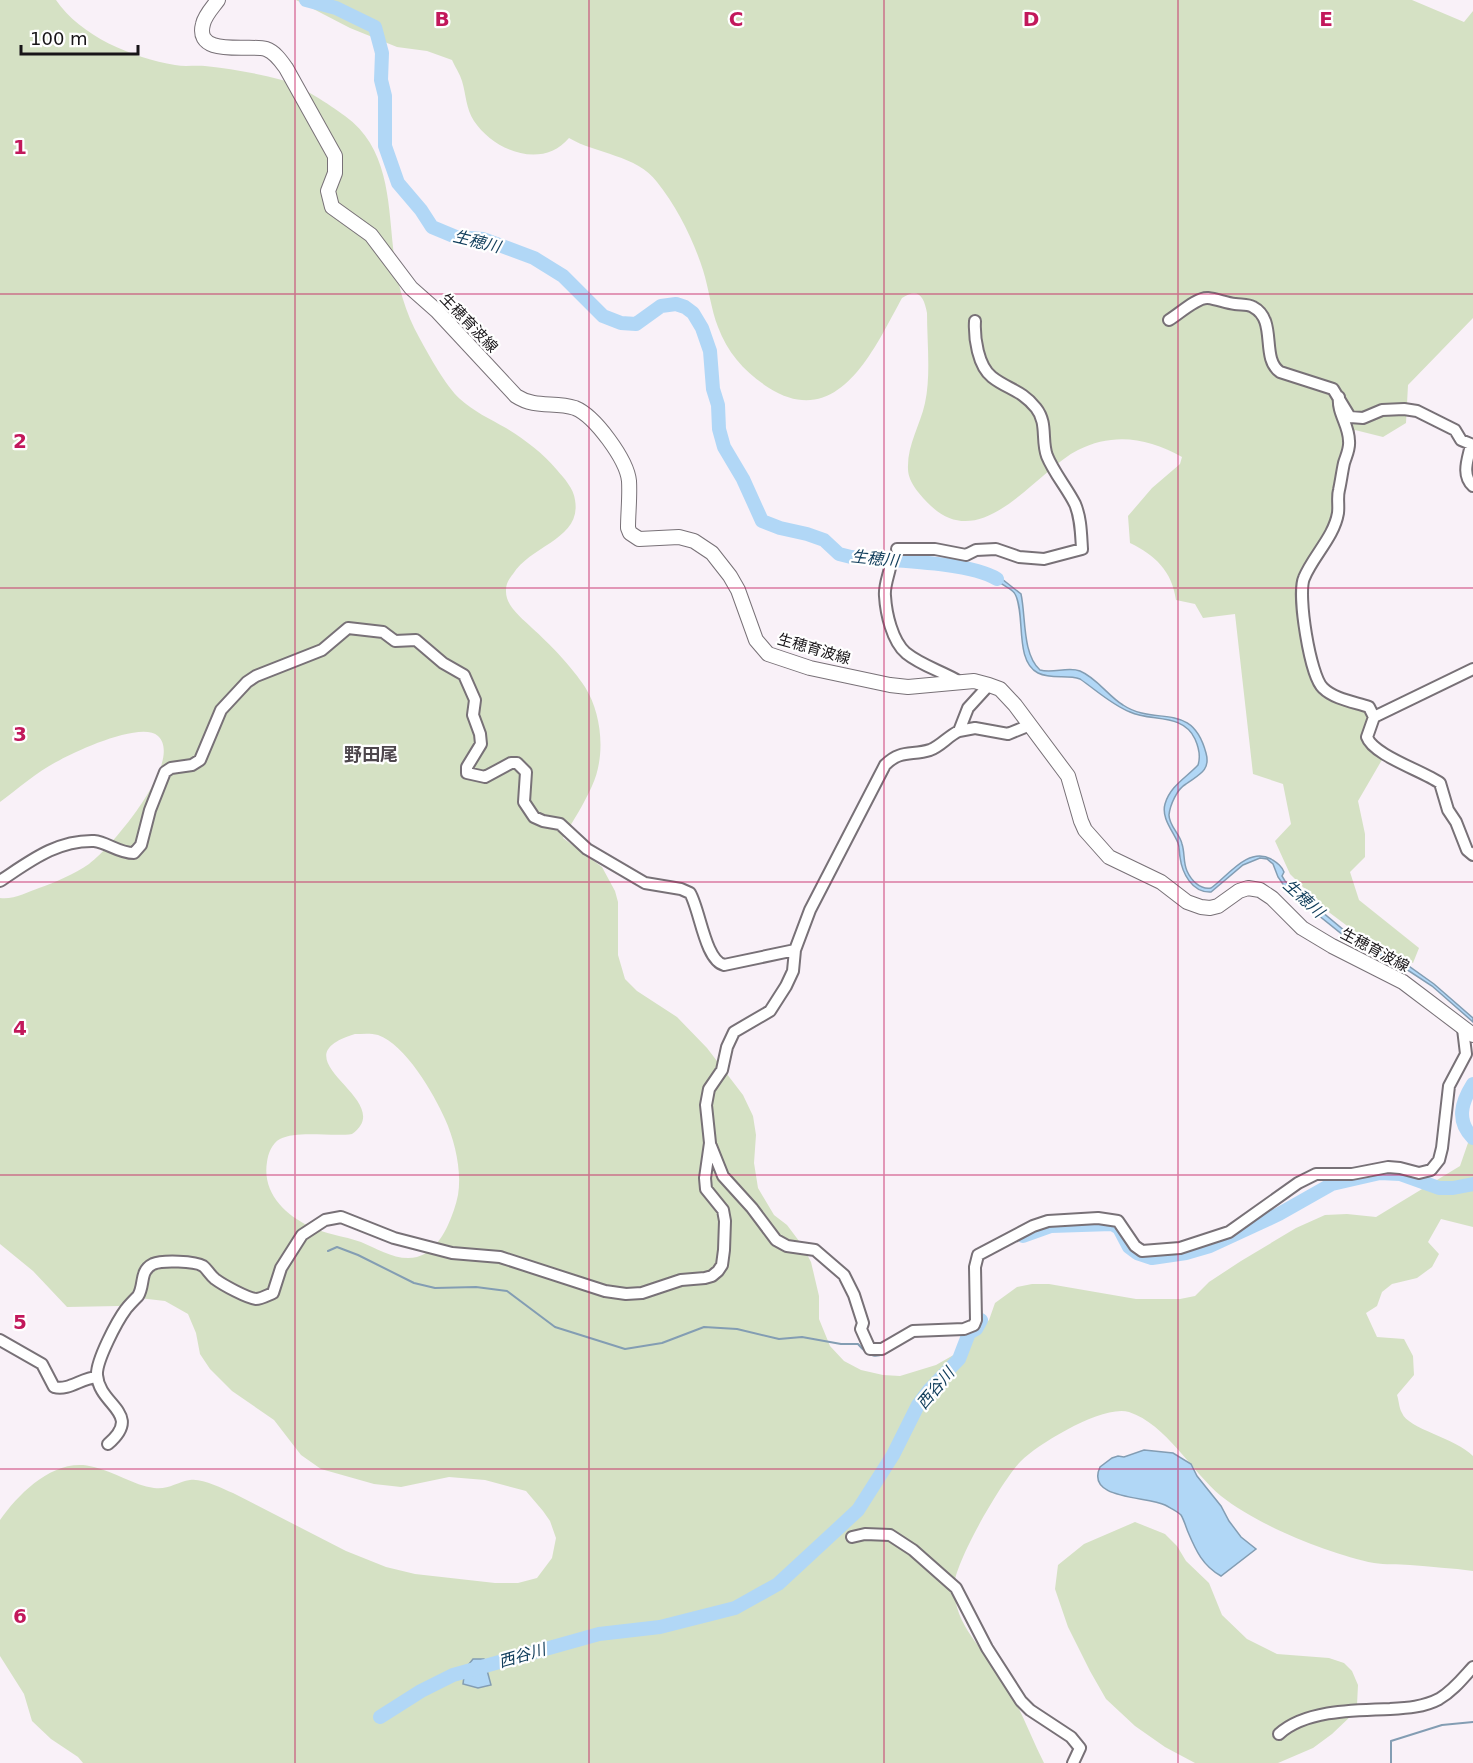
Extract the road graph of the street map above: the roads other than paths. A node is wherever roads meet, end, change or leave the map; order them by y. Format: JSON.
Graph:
{"nodes":[{"id":1,"x":218,"y":0,"type":"edge"},
{"id":2,"x":1169,"y":320,"type":"dead end"},
{"id":3,"x":975,"y":321,"type":"dead end"},
{"id":4,"x":1339,"y":397,"type":"junction"},
{"id":5,"x":1472,"y":445,"type":"edge"},
{"id":6,"x":1473,"y":486,"type":"edge"},
{"id":7,"x":897,"y":549,"type":"dead end"},
{"id":8,"x":890,"y":568,"type":"dead end"},
{"id":9,"x":1473,"y":669,"type":"edge"},
{"id":10,"x":960,"y":682,"type":"junction"},
{"id":11,"x":989,"y":685,"type":"junction"},
{"id":12,"x":1374,"y":717,"type":"junction"},
{"id":13,"x":1030,"y":725,"type":"junction"},
{"id":14,"x":959,"y":731,"type":"junction"},
{"id":15,"x":1473,"y":855,"type":"edge"},
{"id":16,"x":0,"y":881,"type":"edge"},
{"id":17,"x":795,"y":950,"type":"junction"},
{"id":18,"x":1468,"y":1032,"type":"edge"},
{"id":19,"x":710,"y":1143,"type":"junction"},
{"id":20,"x":0,"y":1340,"type":"edge"},
{"id":21,"x":97,"y":1377,"type":"junction"},
{"id":22,"x":108,"y":1444,"type":"dead end"},
{"id":23,"x":852,"y":1537,"type":"dead end"},
{"id":24,"x":1473,"y":1667,"type":"edge"},
{"id":25,"x":1279,"y":1734,"type":"dead end"},
{"id":26,"x":1073,"y":1763,"type":"edge"}],
"edges":[{"from":1,"to":10,"type":"main road","name":"生穂育波線"},
{"from":2,"to":4,"type":"street"},
{"from":3,"to":7,"type":"street"},
{"from":4,"to":5,"type":"street"},
{"from":4,"to":12,"type":"street"},
{"from":5,"to":6,"type":"street"},
{"from":8,"to":10,"type":"street"},
{"from":9,"to":12,"type":"street"},
{"from":10,"to":11,"type":"main road","name":"生穂育波線"},
{"from":11,"to":13,"type":"main road","name":"生穂育波線"},
{"from":11,"to":14,"type":"street"},
{"from":12,"to":15,"type":"street"},
{"from":13,"to":14,"type":"street"},
{"from":13,"to":18,"type":"main road","name":"生穂育波線"},
{"from":14,"to":17,"type":"street"},
{"from":16,"to":17,"type":"street"},
{"from":17,"to":19,"type":"street"},
{"from":18,"to":19,"type":"street"},
{"from":19,"to":21,"type":"street"},
{"from":20,"to":21,"type":"street"},
{"from":21,"to":22,"type":"street"},
{"from":23,"to":26,"type":"street"},
{"from":24,"to":25,"type":"street"}]}
